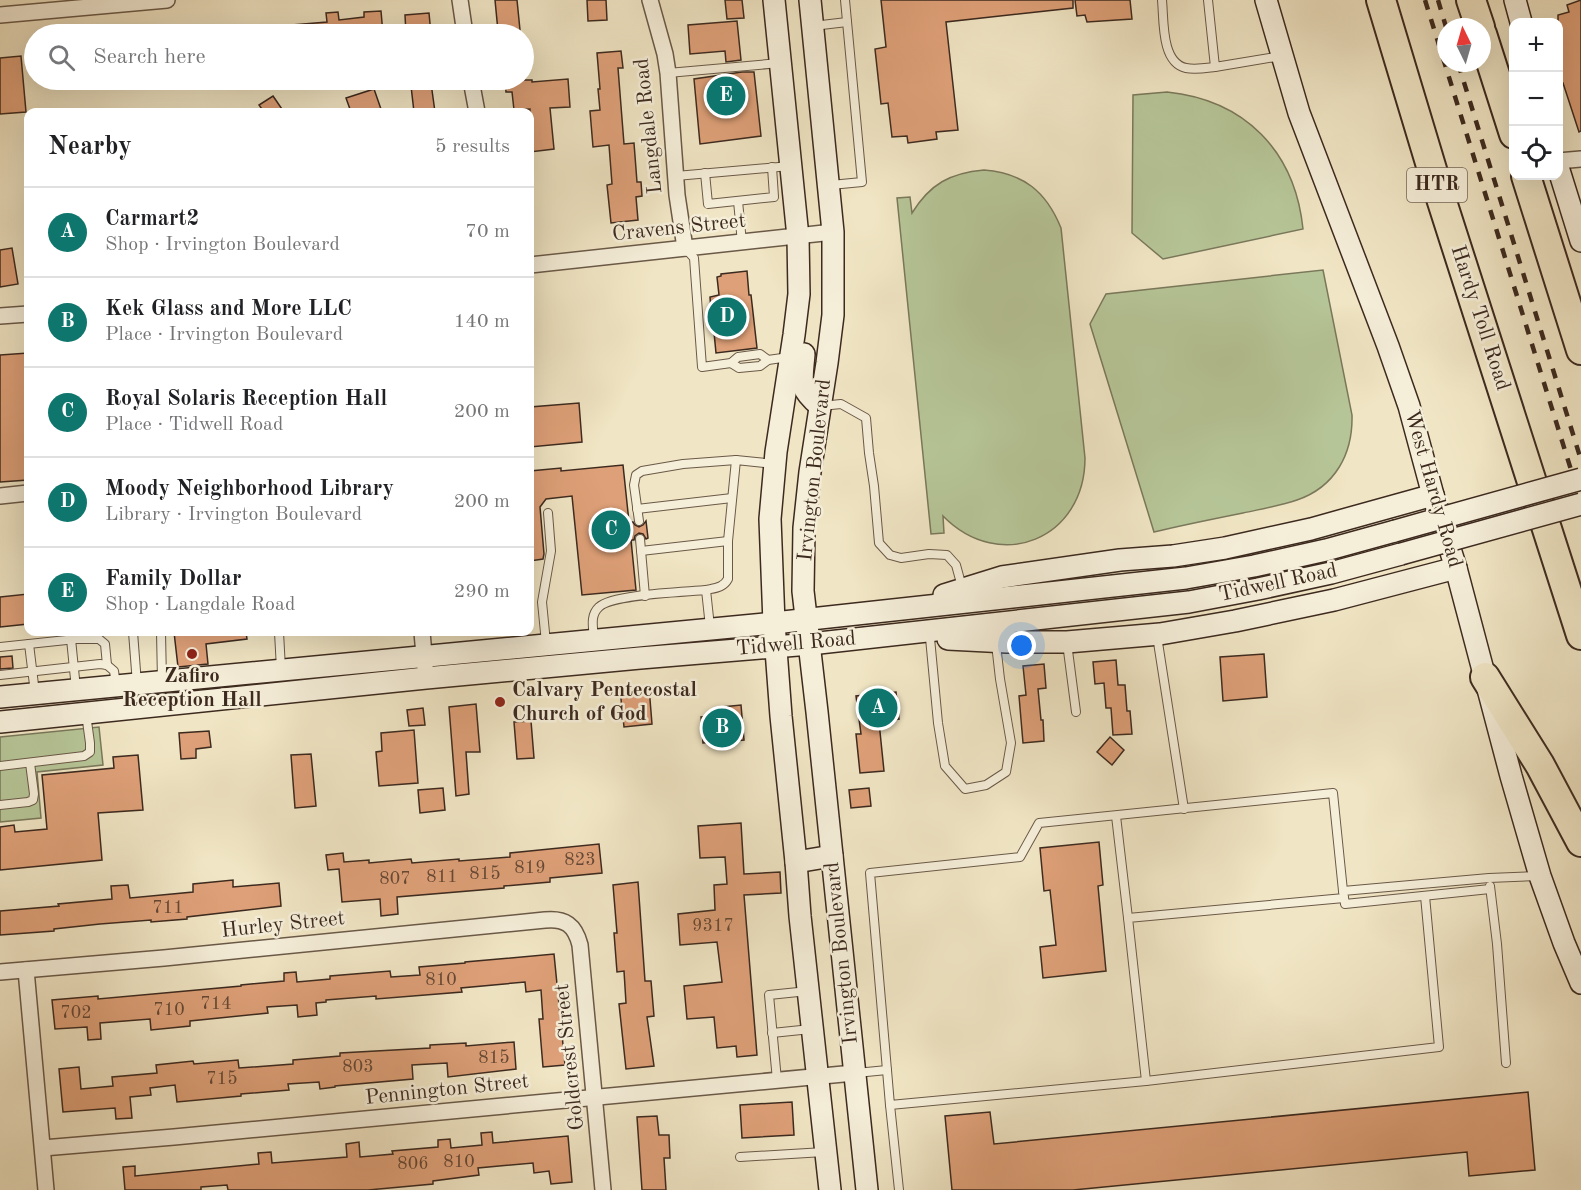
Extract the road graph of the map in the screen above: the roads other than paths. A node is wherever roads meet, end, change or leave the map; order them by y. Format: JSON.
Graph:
{"nodes":[{"id":1,"x":167,"y":0,"type":"edge"},
{"id":2,"x":460,"y":0,"type":"edge"},
{"id":3,"x":650,"y":0,"type":"edge"},
{"id":4,"x":774,"y":0,"type":"edge"},
{"id":5,"x":845,"y":0,"type":"edge"},
{"id":6,"x":1162,"y":0,"type":"edge"},
{"id":7,"x":1208,"y":0,"type":"edge"},
{"id":8,"x":1266,"y":0,"type":"edge"},
{"id":9,"x":1381,"y":0,"type":"edge"},
{"id":10,"x":1472,"y":0,"type":"edge"},
{"id":11,"x":1515,"y":0,"type":"edge"},
{"id":12,"x":0,"y":15,"type":"edge"},
{"id":13,"x":812,"y":15,"type":"edge"},
{"id":14,"x":1477,"y":18,"type":"edge"},
{"id":15,"x":1520,"y":18,"type":"edge"},
{"id":16,"x":847,"y":22,"type":"junction"},
{"id":17,"x":777,"y":23,"type":"junction"},
{"id":18,"x":464,"y":24,"type":"edge"},
{"id":19,"x":1283,"y":56,"type":"junction"},
{"id":20,"x":1491,"y":62,"type":"edge"},
{"id":21,"x":781,"y":63,"type":"junction"},
{"id":22,"x":1215,"y":67,"type":"junction"},
{"id":23,"x":668,"y":73,"type":"junction"},
{"id":24,"x":473,"y":90,"type":"edge"},
{"id":25,"x":476,"y":108,"type":"edge"},
{"id":26,"x":1511,"y":126,"type":"edge"},
{"id":27,"x":1581,"y":159,"type":"edge"},
{"id":28,"x":1563,"y":161,"type":"edge"},
{"id":29,"x":781,"y":166,"type":"junction"},
{"id":30,"x":705,"y":173,"type":"junction"},
{"id":31,"x":676,"y":176,"type":"junction"},
{"id":32,"x":1527,"y":180,"type":"edge"},
{"id":33,"x":1562,"y":180,"type":"edge"},
{"id":34,"x":828,"y":186,"type":"junction"},
{"id":35,"x":738,"y":201,"type":"junction"},
{"id":36,"x":833,"y":232,"type":"junction"},
{"id":37,"x":798,"y":237,"type":"junction"},
{"id":38,"x":1581,"y":242,"type":"edge"},
{"id":39,"x":742,"y":243,"type":"junction"},
{"id":40,"x":685,"y":248,"type":"junction"},
{"id":41,"x":534,"y":265,"type":"edge"},
{"id":42,"x":799,"y":294,"type":"junction"},
{"id":43,"x":24,"y":314,"type":"edge"},
{"id":44,"x":0,"y":316,"type":"edge"},
{"id":45,"x":1581,"y":350,"type":"edge"},
{"id":46,"x":791,"y":357,"type":"junction"},
{"id":47,"x":820,"y":406,"type":"junction"},
{"id":48,"x":736,"y":460,"type":"junction"},
{"id":49,"x":775,"y":464,"type":"junction"},
{"id":50,"x":1581,"y":479,"type":"edge"},
{"id":51,"x":23,"y":493,"type":"edge"},
{"id":52,"x":1433,"y":495,"type":"junction"},
{"id":53,"x":0,"y":496,"type":"edge"},
{"id":54,"x":732,"y":498,"type":"junction"},
{"id":55,"x":1581,"y":504,"type":"edge"},
{"id":56,"x":1392,"y":506,"type":"junction"},
{"id":57,"x":637,"y":508,"type":"junction"},
{"id":58,"x":548,"y":513,"type":"dead end"},
{"id":59,"x":639,"y":521,"type":"dead end"},
{"id":60,"x":640,"y":539,"type":"dead end"},
{"id":61,"x":728,"y":542,"type":"junction"},
{"id":62,"x":641,"y":551,"type":"junction"},
{"id":63,"x":1456,"y":568,"type":"junction"},
{"id":64,"x":1412,"y":580,"type":"junction"},
{"id":65,"x":963,"y":589,"type":"junction"},
{"id":66,"x":706,"y":590,"type":"junction"},
{"id":67,"x":645,"y":596,"type":"junction"},
{"id":68,"x":897,"y":610,"type":"junction"},
{"id":69,"x":807,"y":620,"type":"junction"},
{"id":70,"x":774,"y":623,"type":"junction"},
{"id":71,"x":711,"y":629,"type":"junction"},
{"id":72,"x":1157,"y":634,"type":"junction"},
{"id":73,"x":1581,"y":635,"type":"edge"},
{"id":74,"x":133,"y":636,"type":"edge"},
{"id":75,"x":161,"y":636,"type":"edge"},
{"id":76,"x":279,"y":636,"type":"edge"},
{"id":77,"x":422,"y":636,"type":"edge"},
{"id":78,"x":887,"y":636,"type":"junction"},
{"id":79,"x":930,"y":638,"type":"junction"},
{"id":80,"x":71,"y":639,"type":"junction"},
{"id":81,"x":590,"y":640,"type":"junction"},
{"id":82,"x":995,"y":641,"type":"junction"},
{"id":83,"x":1067,"y":642,"type":"junction"},
{"id":84,"x":29,"y":644,"type":"junction"},
{"id":85,"x":546,"y":644,"type":"junction"},
{"id":86,"x":810,"y":644,"type":"junction"},
{"id":87,"x":0,"y":647,"type":"edge"},
{"id":88,"x":776,"y":647,"type":"junction"},
{"id":89,"x":424,"y":656,"type":"junction"},
{"id":90,"x":586,"y":664,"type":"junction"},
{"id":91,"x":106,"y":665,"type":"junction"},
{"id":92,"x":75,"y":667,"type":"junction"},
{"id":93,"x":281,"y":670,"type":"junction"},
{"id":94,"x":32,"y":672,"type":"junction"},
{"id":95,"x":0,"y":675,"type":"edge"},
{"id":96,"x":1485,"y":676,"type":"junction"},
{"id":97,"x":426,"y":678,"type":"junction"},
{"id":98,"x":162,"y":682,"type":"junction"},
{"id":99,"x":137,"y":684,"type":"junction"},
{"id":100,"x":116,"y":687,"type":"junction"},
{"id":101,"x":76,"y":690,"type":"junction"},
{"id":102,"x":35,"y":694,"type":"junction"},
{"id":103,"x":0,"y":697,"type":"edge"},
{"id":104,"x":165,"y":705,"type":"junction"},
{"id":105,"x":1076,"y":712,"type":"dead end"},
{"id":106,"x":86,"y":713,"type":"junction"},
{"id":107,"x":0,"y":722,"type":"edge"},
{"id":108,"x":30,"y":762,"type":"junction"},
{"id":109,"x":0,"y":766,"type":"edge"},
{"id":110,"x":0,"y":805,"type":"edge"},
{"id":111,"x":1184,"y":809,"type":"junction"},
{"id":112,"x":1116,"y":816,"type":"junction"},
{"id":113,"x":1581,"y":842,"type":"edge"},
{"id":114,"x":832,"y":856,"type":"junction"},
{"id":115,"x":796,"y":862,"type":"junction"},
{"id":116,"x":1540,"y":876,"type":"junction"},
{"id":117,"x":1489,"y":878,"type":"junction"},
{"id":118,"x":1490,"y":889,"type":"junction"},
{"id":119,"x":1344,"y":894,"type":"junction"},
{"id":120,"x":1425,"y":896,"type":"junction"},
{"id":121,"x":1128,"y":918,"type":"junction"},
{"id":122,"x":569,"y":924,"type":"joint"},
{"id":123,"x":26,"y":970,"type":"junction"},
{"id":124,"x":0,"y":972,"type":"edge"},
{"id":125,"x":1581,"y":983,"type":"edge"},
{"id":126,"x":808,"y":991,"type":"junction"},
{"id":127,"x":813,"y":1029,"type":"junction"},
{"id":128,"x":772,"y":1033,"type":"junction"},
{"id":129,"x":1506,"y":1063,"type":"dead end"},
{"id":130,"x":887,"y":1070,"type":"junction"},
{"id":131,"x":854,"y":1073,"type":"junction"},
{"id":132,"x":818,"y":1076,"type":"junction"},
{"id":133,"x":777,"y":1080,"type":"junction"},
{"id":134,"x":1146,"y":1081,"type":"junction"},
{"id":135,"x":594,"y":1096,"type":"junction"},
{"id":136,"x":890,"y":1105,"type":"junction"},
{"id":137,"x":43,"y":1148,"type":"junction"},
{"id":138,"x":826,"y":1152,"type":"junction"},
{"id":139,"x":740,"y":1157,"type":"dead end"},
{"id":140,"x":46,"y":1190,"type":"edge"},
{"id":141,"x":603,"y":1190,"type":"edge"},
{"id":142,"x":830,"y":1190,"type":"edge"},
{"id":143,"x":867,"y":1190,"type":"edge"},
{"id":144,"x":899,"y":1190,"type":"edge"}],
"edges":[{"from":1,"to":12,"type":"street"},
{"from":2,"to":18,"type":"street"},
{"from":3,"to":23,"type":"street","name":"Langdale Road"},
{"from":4,"to":17,"type":"main road","name":"Irvington Boulevard"},
{"from":5,"to":16,"type":"lane"},
{"from":6,"to":22,"type":"lane"},
{"from":7,"to":22,"type":"lane"},
{"from":8,"to":19,"type":"main road","name":"West Hardy Road"},
{"from":9,"to":73,"type":"highway","name":"Hardy Toll Road","number":"HTR"},
{"from":10,"to":14,"type":"highway"},
{"from":11,"to":15,"type":"main road"},
{"from":13,"to":16,"type":"lane"},
{"from":13,"to":17,"type":"main road"},
{"from":13,"to":34,"type":"main road","name":"Irvington Boulevard"},
{"from":16,"to":34,"type":"lane"},
{"from":17,"to":21,"type":"main road","name":"Irvington Boulevard"},
{"from":19,"to":22,"type":"lane"},
{"from":19,"to":52,"type":"main road","name":"West Hardy Road"},
{"from":20,"to":26,"type":"highway"},
{"from":21,"to":23,"type":"lane"},
{"from":21,"to":29,"type":"main road","name":"Irvington Boulevard"},
{"from":23,"to":31,"type":"street","name":"Langdale Road"},
{"from":24,"to":25,"type":"street"},
{"from":27,"to":28,"type":"street"},
{"from":29,"to":30,"type":"lane"},
{"from":29,"to":35,"type":"lane"},
{"from":29,"to":37,"type":"main road","name":"Irvington Boulevard"},
{"from":30,"to":31,"type":"lane"},
{"from":30,"to":35,"type":"lane"},
{"from":31,"to":40,"type":"street","name":"Langdale Road"},
{"from":32,"to":45,"type":"highway"},
{"from":33,"to":38,"type":"main road"},
{"from":34,"to":36,"type":"main road","name":"Irvington Boulevard"},
{"from":35,"to":39,"type":"lane"},
{"from":36,"to":37,"type":"street","name":"Cravens Street"},
{"from":36,"to":47,"type":"main road","name":"Irvington Boulevard"},
{"from":37,"to":39,"type":"street","name":"Cravens Street"},
{"from":37,"to":42,"type":"main road","name":"Irvington Boulevard"},
{"from":39,"to":40,"type":"street","name":"Cravens Street"},
{"from":40,"to":41,"type":"street","name":"Cravens Street"},
{"from":40,"to":46,"type":"lane"},
{"from":42,"to":46,"type":"main road","name":"Irvington Boulevard"},
{"from":42,"to":47,"type":"main road"},
{"from":43,"to":44,"type":"street"},
{"from":46,"to":49,"type":"main road","name":"Irvington Boulevard"},
{"from":47,"to":65,"type":"lane"},
{"from":47,"to":69,"type":"main road","name":"Irvington Boulevard"},
{"from":48,"to":49,"type":"lane"},
{"from":48,"to":54,"type":"lane"},
{"from":48,"to":57,"type":"lane"},
{"from":49,"to":70,"type":"main road","name":"Irvington Boulevard"},
{"from":50,"to":68,"type":"main road","name":"Tidwell Road","bridge":true},
{"from":51,"to":53,"type":"street"},
{"from":52,"to":56,"type":"main road"},
{"from":52,"to":63,"type":"main road","name":"West Hardy Road"},
{"from":54,"to":57,"type":"lane"},
{"from":54,"to":61,"type":"lane"},
{"from":55,"to":78,"type":"main road","name":"Tidwell Road","bridge":true},
{"from":56,"to":64,"type":"main road"},
{"from":56,"to":65,"type":"main road"},
{"from":57,"to":59,"type":"lane"},
{"from":58,"to":85,"type":"lane"},
{"from":60,"to":62,"type":"lane"},
{"from":61,"to":62,"type":"lane"},
{"from":61,"to":66,"type":"lane"},
{"from":62,"to":67,"type":"lane"},
{"from":63,"to":64,"type":"main road"},
{"from":63,"to":96,"type":"main road","name":"West Hardy Road"},
{"from":64,"to":72,"type":"main road"},
{"from":65,"to":68,"type":"main road"},
{"from":66,"to":67,"type":"lane"},
{"from":66,"to":71,"type":"lane"},
{"from":67,"to":81,"type":"lane"},
{"from":68,"to":69,"type":"main road","name":"Tidwell Road"},
{"from":69,"to":70,"type":"main road","name":"Tidwell Road"},
{"from":69,"to":86,"type":"main road","name":"Irvington Boulevard"},
{"from":70,"to":71,"type":"main road","name":"Tidwell Road"},
{"from":70,"to":88,"type":"main road","name":"Irvington Boulevard"},
{"from":71,"to":81,"type":"main road","name":"Tidwell Road"},
{"from":72,"to":83,"type":"main road"},
{"from":72,"to":111,"type":"lane"},
{"from":74,"to":99,"type":"lane"},
{"from":75,"to":98,"type":"lane"},
{"from":76,"to":93,"type":"lane"},
{"from":77,"to":89,"type":"street"},
{"from":78,"to":79,"type":"main road"},
{"from":78,"to":86,"type":"main road","name":"Tidwell Road"},
{"from":79,"to":82,"type":"main road"},
{"from":79,"to":82,"type":"lane"},
{"from":80,"to":84,"type":"lane"},
{"from":80,"to":91,"type":"lane"},
{"from":80,"to":92,"type":"lane"},
{"from":81,"to":85,"type":"main road","name":"Tidwell Road"},
{"from":81,"to":90,"type":"main road"},
{"from":82,"to":83,"type":"main road"},
{"from":83,"to":105,"type":"lane"},
{"from":84,"to":87,"type":"lane"},
{"from":84,"to":94,"type":"lane"},
{"from":85,"to":89,"type":"main road","name":"Tidwell Road"},
{"from":86,"to":88,"type":"main road","name":"Tidwell Road"},
{"from":86,"to":114,"type":"main road","name":"Irvington Boulevard"},
{"from":88,"to":90,"type":"main road","name":"Tidwell Road"},
{"from":88,"to":115,"type":"main road","name":"Irvington Boulevard"},
{"from":89,"to":93,"type":"main road","name":"Tidwell Road"},
{"from":89,"to":97,"type":"street"},
{"from":90,"to":97,"type":"main road","name":"Tidwell Road"},
{"from":91,"to":92,"type":"lane"},
{"from":91,"to":100,"type":"lane"},
{"from":92,"to":94,"type":"lane"},
{"from":92,"to":101,"type":"lane"},
{"from":93,"to":98,"type":"main road","name":"Tidwell Road"},
{"from":94,"to":95,"type":"lane"},
{"from":94,"to":102,"type":"lane"},
{"from":96,"to":113,"type":"highway"},
{"from":96,"to":116,"type":"main road","name":"West Hardy Road"},
{"from":97,"to":104,"type":"main road","name":"Tidwell Road"},
{"from":98,"to":99,"type":"main road","name":"Tidwell Road"},
{"from":98,"to":104,"type":"main road"},
{"from":99,"to":100,"type":"main road","name":"Tidwell Road"},
{"from":100,"to":101,"type":"main road","name":"Tidwell Road"},
{"from":101,"to":102,"type":"main road","name":"Tidwell Road"},
{"from":102,"to":103,"type":"main road","name":"Tidwell Road"},
{"from":104,"to":106,"type":"main road","name":"Tidwell Road"},
{"from":106,"to":107,"type":"main road","name":"Tidwell Road"},
{"from":106,"to":108,"type":"lane"},
{"from":108,"to":109,"type":"lane"},
{"from":108,"to":110,"type":"lane"},
{"from":111,"to":112,"type":"lane"},
{"from":111,"to":119,"type":"lane"},
{"from":112,"to":121,"type":"lane"},
{"from":112,"to":130,"type":"lane"},
{"from":114,"to":115,"type":"main road"},
{"from":114,"to":131,"type":"main road","name":"Irvington Boulevard"},
{"from":115,"to":126,"type":"main road","name":"Irvington Boulevard"},
{"from":116,"to":117,"type":"lane"},
{"from":116,"to":125,"type":"main road","name":"West Hardy Road"},
{"from":117,"to":118,"type":"lane"},
{"from":117,"to":119,"type":"lane"},
{"from":118,"to":120,"type":"lane"},
{"from":118,"to":129,"type":"lane"},
{"from":119,"to":120,"type":"lane"},
{"from":119,"to":121,"type":"lane"},
{"from":120,"to":134,"type":"lane"},
{"from":121,"to":134,"type":"lane"},
{"from":122,"to":123,"type":"street","name":"Hurley Street"},
{"from":122,"to":135,"type":"street","name":"Goldcrest Street"},
{"from":123,"to":124,"type":"street","name":"Hurley Street"},
{"from":123,"to":137,"type":"street"},
{"from":126,"to":127,"type":"main road","name":"Irvington Boulevard"},
{"from":126,"to":128,"type":"lane"},
{"from":127,"to":128,"type":"lane"},
{"from":127,"to":132,"type":"main road","name":"Irvington Boulevard"},
{"from":128,"to":133,"type":"lane"},
{"from":130,"to":131,"type":"lane"},
{"from":130,"to":136,"type":"lane"},
{"from":131,"to":132,"type":"street","name":"Pennington Street"},
{"from":131,"to":143,"type":"main road","name":"Irvington Boulevard"},
{"from":132,"to":133,"type":"street","name":"Pennington Street"},
{"from":132,"to":138,"type":"main road","name":"Irvington Boulevard"},
{"from":133,"to":135,"type":"street","name":"Pennington Street"},
{"from":134,"to":136,"type":"lane"},
{"from":135,"to":137,"type":"street","name":"Pennington Street"},
{"from":135,"to":141,"type":"street","name":"Goldcrest Street"},
{"from":136,"to":144,"type":"lane"},
{"from":137,"to":140,"type":"street"},
{"from":138,"to":139,"type":"lane"},
{"from":138,"to":142,"type":"main road","name":"Irvington Boulevard"}]}
